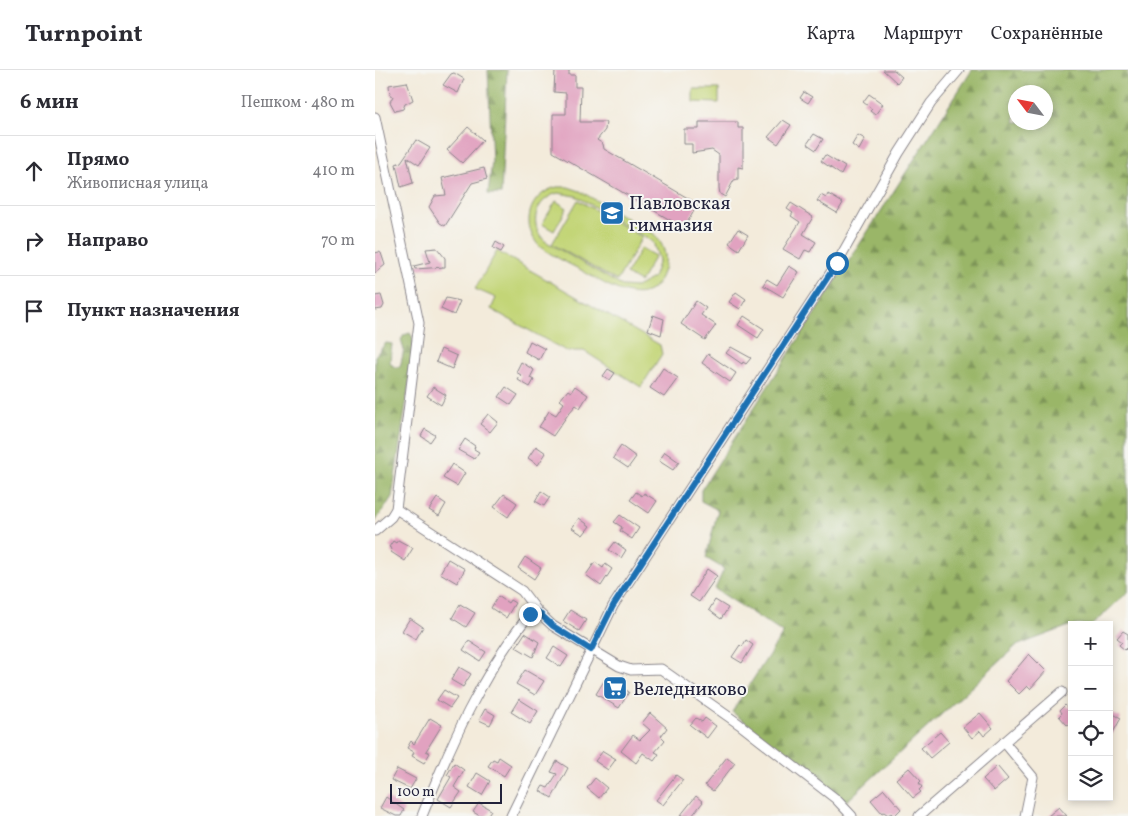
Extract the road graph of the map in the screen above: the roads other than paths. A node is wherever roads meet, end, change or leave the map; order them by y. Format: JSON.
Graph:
{"nodes":[{"id":1,"x":959,"y":70,"type":"edge"},
{"id":2,"x":375,"y":117,"type":"edge"},
{"id":3,"x":395,"y":509,"type":"junction"},
{"id":4,"x":375,"y":531,"type":"edge"},
{"id":5,"x":538,"y":612,"type":"junction"},
{"id":6,"x":591,"y":650,"type":"junction"},
{"id":7,"x":1061,"y":692,"type":"dead end"},
{"id":8,"x":1004,"y":742,"type":"junction"},
{"id":9,"x":421,"y":816,"type":"edge"},
{"id":10,"x":511,"y":816,"type":"edge"},
{"id":11,"x":852,"y":816,"type":"edge"},
{"id":12,"x":919,"y":816,"type":"edge"},
{"id":13,"x":1025,"y":816,"type":"edge"}],
"edges":[{"from":1,"to":6,"type":"street"},
{"from":2,"to":3,"type":"street"},
{"from":3,"to":4,"type":"street"},
{"from":3,"to":5,"type":"street"},
{"from":5,"to":6,"type":"street"},
{"from":5,"to":9,"type":"street"},
{"from":6,"to":10,"type":"street"},
{"from":6,"to":11,"type":"street"},
{"from":7,"to":8,"type":"street"},
{"from":8,"to":12,"type":"street"},
{"from":8,"to":13,"type":"street"}]}
